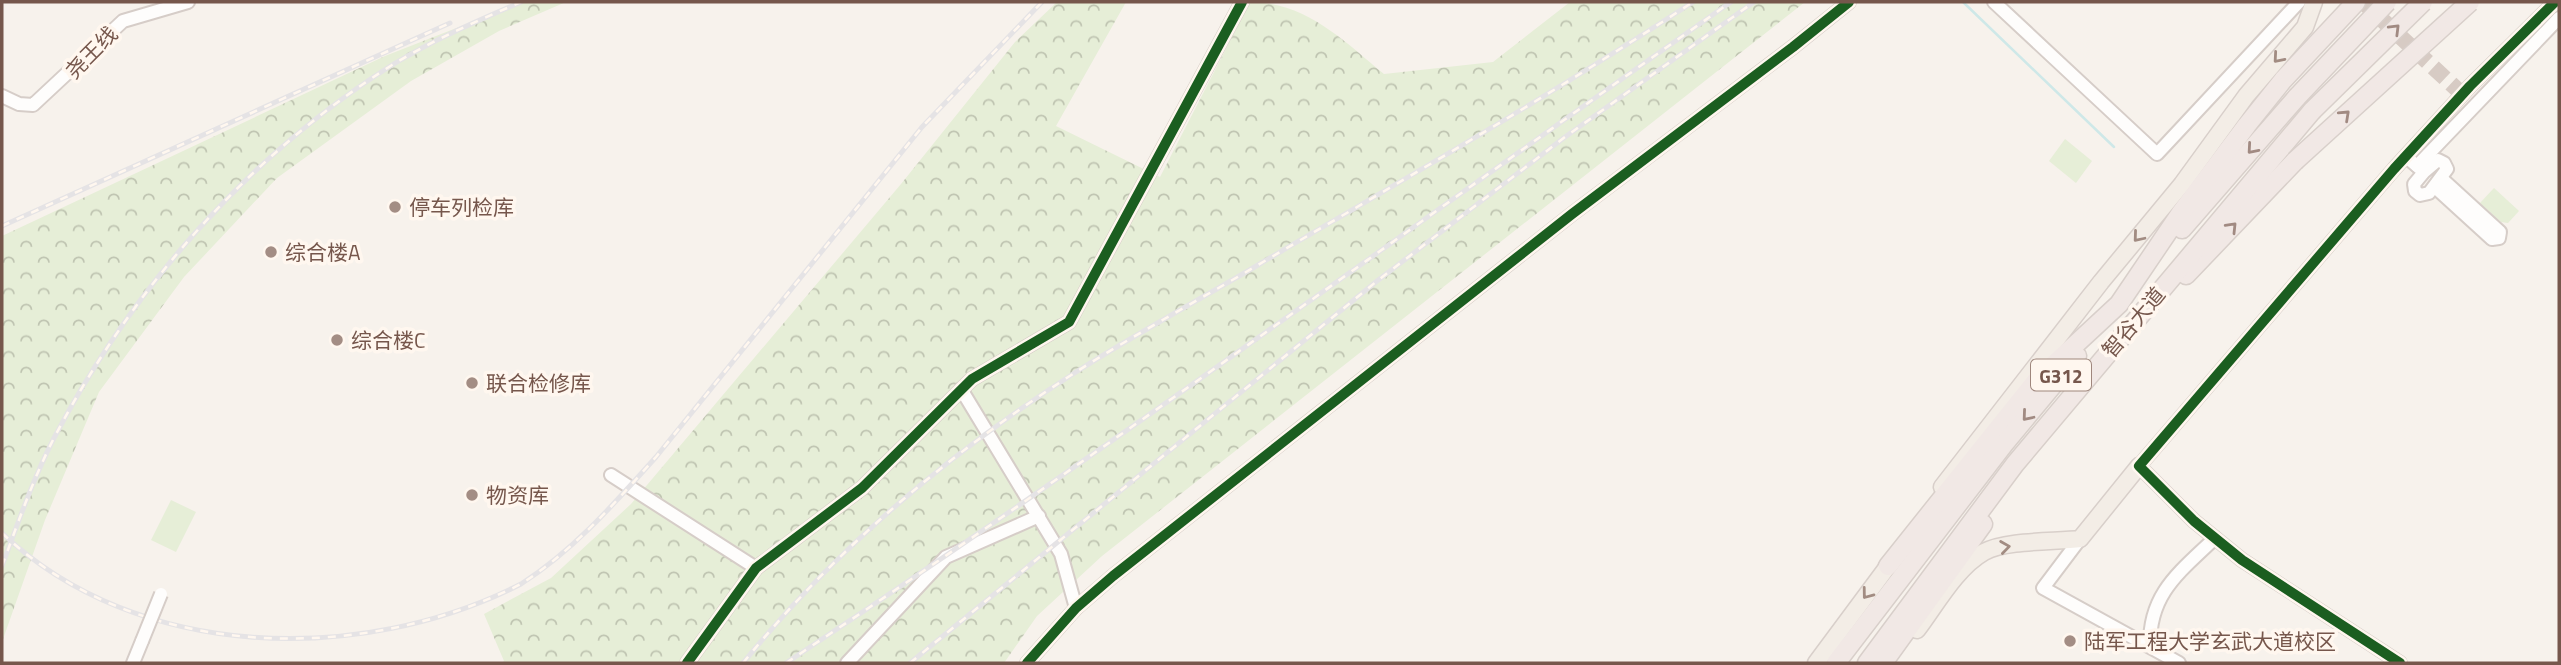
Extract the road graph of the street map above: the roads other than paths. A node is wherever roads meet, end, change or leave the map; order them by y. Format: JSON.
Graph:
{"nodes":[{"id":1,"x":188,"y":2,"type":"edge"},
{"id":2,"x":1242,"y":2,"type":"edge"},
{"id":3,"x":1849,"y":2,"type":"edge"},
{"id":4,"x":1994,"y":2,"type":"edge"},
{"id":5,"x":2299,"y":2,"type":"edge"},
{"id":6,"x":2314,"y":2,"type":"edge"},
{"id":7,"x":2356,"y":2,"type":"edge"},
{"id":8,"x":2387,"y":2,"type":"edge"},
{"id":9,"x":2423,"y":2,"type":"edge"},
{"id":10,"x":2470,"y":2,"type":"edge"},
{"id":11,"x":2555,"y":2,"type":"edge"},
{"id":12,"x":2559,"y":18,"type":"edge"},
{"id":13,"x":2,"y":96,"type":"edge"},
{"id":14,"x":2406,"y":156,"type":"junction"},
{"id":15,"x":2420,"y":169,"type":"junction"},
{"id":16,"x":2438,"y":183,"type":"junction"},
{"id":17,"x":2119,"y":304,"type":"junction"},
{"id":18,"x":2099,"y":364,"type":"junction"},
{"id":19,"x":961,"y":389,"type":"junction"},
{"id":20,"x":2139,"y":466,"type":"junction"},
{"id":21,"x":611,"y":475,"type":"dead end"},
{"id":22,"x":1038,"y":516,"type":"junction"},
{"id":23,"x":2215,"y":538,"type":"junction"},
{"id":24,"x":2080,"y":539,"type":"junction"},
{"id":25,"x":1888,"y":566,"type":"junction"},
{"id":26,"x":755,"y":568,"type":"junction"},
{"id":27,"x":161,"y":594,"type":"dead end"},
{"id":28,"x":1076,"y":608,"type":"junction"},
{"id":29,"x":2150,"y":646,"type":"junction"},
{"id":30,"x":133,"y":663,"type":"edge"},
{"id":31,"x":687,"y":663,"type":"edge"},
{"id":32,"x":847,"y":663,"type":"edge"},
{"id":33,"x":1027,"y":663,"type":"edge"},
{"id":34,"x":1816,"y":663,"type":"edge"},
{"id":35,"x":1836,"y":663,"type":"edge"},
{"id":36,"x":1867,"y":663,"type":"edge"},
{"id":37,"x":1883,"y":663,"type":"edge"},
{"id":38,"x":1893,"y":663,"type":"edge"},
{"id":39,"x":2179,"y":663,"type":"edge"},
{"id":40,"x":2400,"y":663,"type":"edge"}],
"edges":[{"from":1,"to":13,"type":"street","name":"尧王线"},
{"from":2,"to":19,"type":"street"},
{"from":3,"to":28,"type":"street"},
{"from":4,"to":5,"type":"street"},
{"from":6,"to":25,"type":"main road","one_way":true},
{"from":7,"to":17,"type":"highway"},
{"from":8,"to":17,"type":"highway","name":"智谷大道","number":"G312","one_way":true,"bridge":true},
{"from":18,"to":9,"type":"highway","name":"智谷大道","number":"G312","one_way":true,"bridge":true},
{"from":18,"to":10,"type":"highway","one_way":true,"bridge":true},
{"from":11,"to":14,"type":"street"},
{"from":12,"to":15,"type":"street"},
{"from":14,"to":15,"type":"street"},
{"from":14,"to":20,"type":"street"},
{"from":15,"to":16,"type":"street"},
{"from":15,"to":16,"type":"street"},
{"from":16,"to":16,"type":"street"},
{"from":17,"to":25,"type":"highway"},
{"from":17,"to":35,"type":"highway","name":"智谷大道","number":"G312","one_way":true},
{"from":18,"to":36,"type":"highway","name":"智谷大道","number":"G312"},
{"from":18,"to":37,"type":"highway"},
{"from":19,"to":22,"type":"street"},
{"from":19,"to":26,"type":"street"},
{"from":20,"to":23,"type":"street"},
{"from":20,"to":24,"type":"main road"},
{"from":21,"to":26,"type":"street"},
{"from":22,"to":28,"type":"street"},
{"from":22,"to":32,"type":"street"},
{"from":23,"to":29,"type":"street"},
{"from":23,"to":40,"type":"street"},
{"from":24,"to":29,"type":"street"},
{"from":38,"to":24,"type":"main road","one_way":true},
{"from":25,"to":34,"type":"main road","one_way":true},
{"from":26,"to":31,"type":"street"},
{"from":27,"to":30,"type":"street","bridge":true},
{"from":28,"to":33,"type":"street"},
{"from":29,"to":39,"type":"street"}]}
